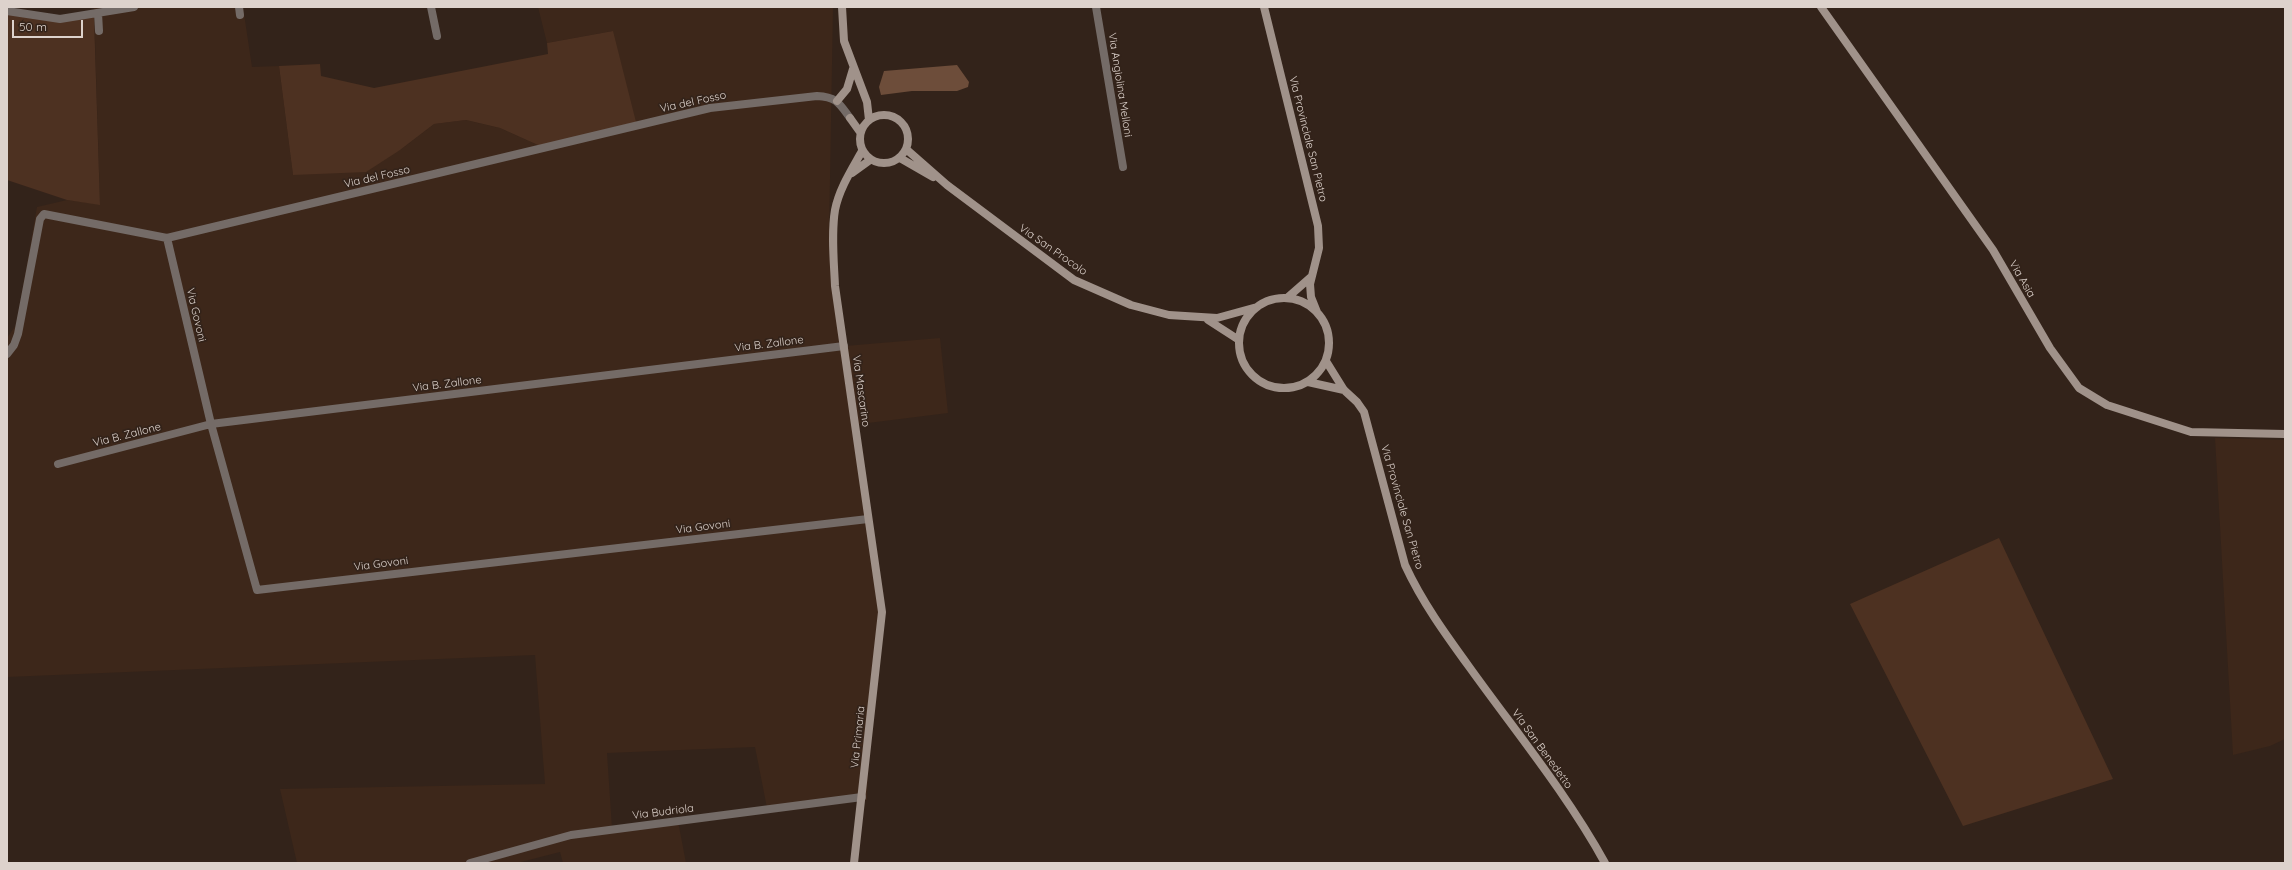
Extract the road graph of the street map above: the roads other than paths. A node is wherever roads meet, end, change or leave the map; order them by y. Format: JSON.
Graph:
{"nodes":[{"id":1,"x":134,"y":7,"type":"edge"},
{"id":2,"x":431,"y":7,"type":"edge"},
{"id":3,"x":842,"y":7,"type":"edge"},
{"id":4,"x":1096,"y":7,"type":"edge"},
{"id":5,"x":1264,"y":7,"type":"edge"},
{"id":6,"x":1821,"y":7,"type":"edge"},
{"id":7,"x":7,"y":11,"type":"edge"},
{"id":8,"x":98,"y":13,"type":"junction"},
{"id":9,"x":100,"y":31,"type":"dead end"},
{"id":10,"x":437,"y":36,"type":"dead end"},
{"id":11,"x":853,"y":69,"type":"junction"},
{"id":12,"x":837,"y":100,"type":"junction"},
{"id":13,"x":867,"y":102,"type":"junction"},
{"id":14,"x":880,"y":115,"type":"junction"},
{"id":15,"x":850,"y":118,"type":"junction"},
{"id":16,"x":867,"y":122,"type":"junction"},
{"id":17,"x":860,"y":132,"type":"junction"},
{"id":18,"x":906,"y":149,"type":"junction"},
{"id":19,"x":862,"y":151,"type":"junction"},
{"id":20,"x":900,"y":158,"type":"junction"},
{"id":21,"x":870,"y":160,"type":"junction"},
{"id":22,"x":1122,"y":167,"type":"dead end"},
{"id":23,"x":849,"y":175,"type":"junction"},
{"id":24,"x":947,"y":185,"type":"junction"},
{"id":25,"x":166,"y":238,"type":"junction"},
{"id":26,"x":1311,"y":276,"type":"junction"},
{"id":27,"x":1287,"y":298,"type":"junction"},
{"id":28,"x":1257,"y":307,"type":"junction"},
{"id":29,"x":1316,"y":312,"type":"junction"},
{"id":30,"x":1205,"y":319,"type":"junction"},
{"id":31,"x":1239,"y":340,"type":"junction"},
{"id":32,"x":844,"y":346,"type":"junction"},
{"id":33,"x":7,"y":354,"type":"edge"},
{"id":34,"x":1326,"y":362,"type":"junction"},
{"id":35,"x":1308,"y":382,"type":"junction"},
{"id":36,"x":1344,"y":390,"type":"junction"},
{"id":37,"x":210,"y":424,"type":"junction"},
{"id":38,"x":2285,"y":434,"type":"edge"},
{"id":39,"x":58,"y":464,"type":"dead end"},
{"id":40,"x":868,"y":519,"type":"junction"},
{"id":41,"x":882,"y":612,"type":"joint"},
{"id":42,"x":1457,"y":650,"type":"joint"},
{"id":43,"x":862,"y":797,"type":"junction"},
{"id":44,"x":470,"y":863,"type":"edge"},
{"id":45,"x":854,"y":863,"type":"edge"},
{"id":46,"x":1605,"y":863,"type":"edge"}],
"edges":[{"from":1,"to":8,"type":"street"},
{"from":2,"to":10,"type":"street"},
{"from":3,"to":11,"type":"street"},
{"from":4,"to":22,"type":"street","name":"Via Angiolina Melloni"},
{"from":5,"to":26,"type":"street","name":"Via Provinciale San Pietro"},
{"from":6,"to":38,"type":"street","name":"Via Asia"},
{"from":7,"to":8,"type":"street"},
{"from":8,"to":9,"type":"street"},
{"from":11,"to":12,"type":"street"},
{"from":11,"to":13,"type":"street"},
{"from":12,"to":15,"type":"street"},
{"from":12,"to":25,"type":"street","name":"Via del Fosso"},
{"from":13,"to":14,"type":"street"},
{"from":13,"to":16,"type":"street"},
{"from":14,"to":16,"type":"street"},
{"from":14,"to":18,"type":"street"},
{"from":15,"to":16,"type":"street"},
{"from":15,"to":17,"type":"street"},
{"from":16,"to":17,"type":"street"},
{"from":17,"to":19,"type":"street"},
{"from":18,"to":20,"type":"street"},
{"from":18,"to":24,"type":"street"},
{"from":19,"to":21,"type":"street"},
{"from":19,"to":23,"type":"street","name":"Via Mascarino"},
{"from":20,"to":21,"type":"street"},
{"from":20,"to":24,"type":"street"},
{"from":21,"to":23,"type":"street"},
{"from":23,"to":32,"type":"street","name":"Via Mascarino"},
{"from":24,"to":30,"type":"street","name":"Via San Procolo"},
{"from":25,"to":33,"type":"street","name":"Via del Fosso"},
{"from":25,"to":37,"type":"street","name":"Via Govoni"},
{"from":26,"to":27,"type":"street"},
{"from":26,"to":29,"type":"street","name":"Via Provinciale San Pietro"},
{"from":27,"to":28,"type":"street"},
{"from":27,"to":29,"type":"street"},
{"from":28,"to":30,"type":"street"},
{"from":28,"to":31,"type":"street"},
{"from":29,"to":34,"type":"street"},
{"from":30,"to":31,"type":"street"},
{"from":31,"to":35,"type":"street"},
{"from":32,"to":37,"type":"street","name":"Via B. Zallone"},
{"from":32,"to":40,"type":"street","name":"Via Mascarino"},
{"from":34,"to":35,"type":"street"},
{"from":34,"to":36,"type":"street","name":"Via Provinciale San Pietro"},
{"from":35,"to":36,"type":"street"},
{"from":36,"to":42,"type":"street","name":"Via Provinciale San Pietro"},
{"from":37,"to":39,"type":"street","name":"Via B. Zallone"},
{"from":37,"to":40,"type":"street","name":"Via Govoni"},
{"from":40,"to":41,"type":"street","name":"Via Mascarino"},
{"from":41,"to":43,"type":"street","name":"Via Primaria"},
{"from":42,"to":46,"type":"street","name":"VIa San Benedetto"},
{"from":43,"to":44,"type":"street","name":"Via Budriola"},
{"from":43,"to":45,"type":"street","name":"Via Primaria"}]}
